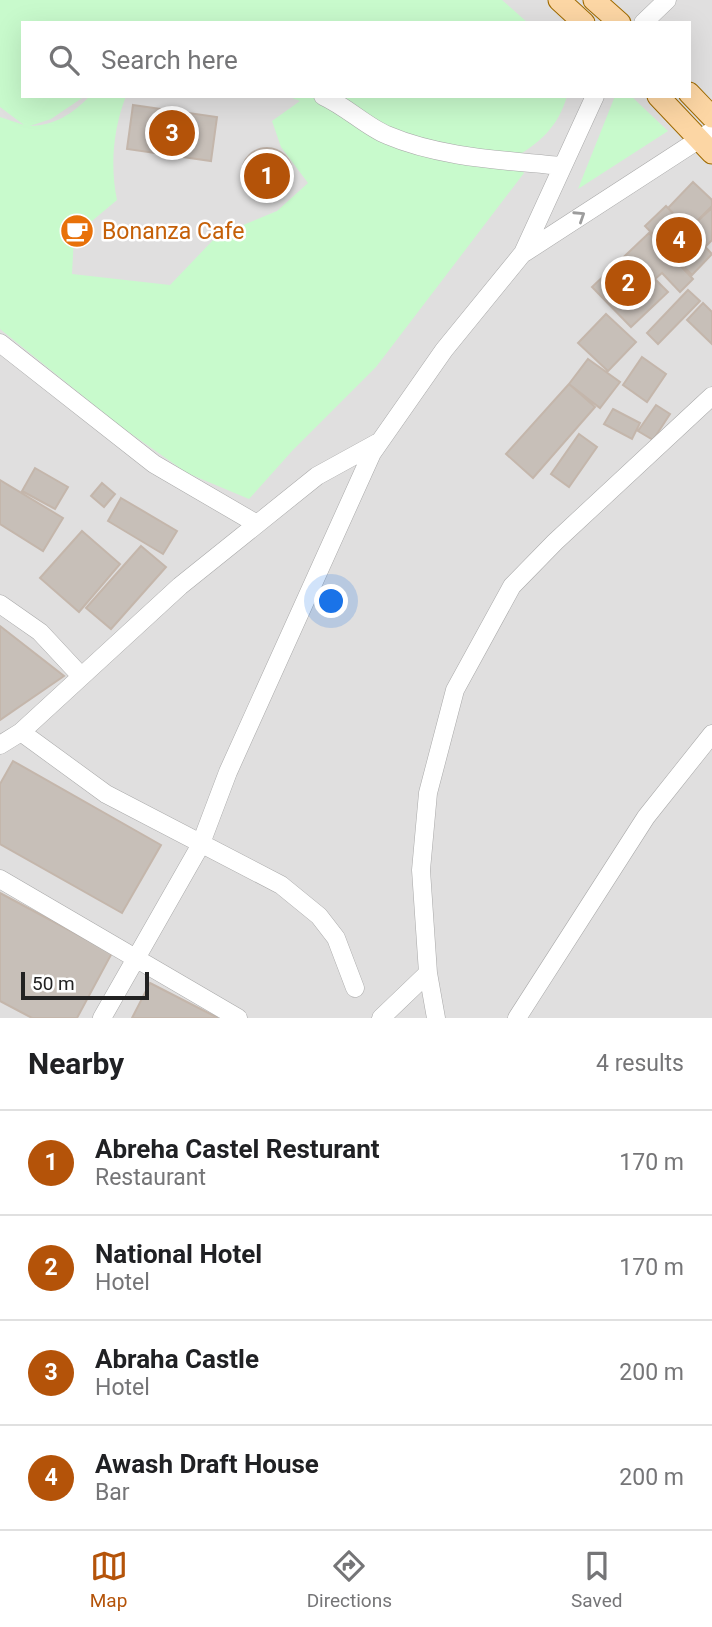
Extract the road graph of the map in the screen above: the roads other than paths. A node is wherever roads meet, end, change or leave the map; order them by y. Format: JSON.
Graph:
{"nodes":[{"id":1,"x":559,"y":0,"type":"edge"},
{"id":2,"x":594,"y":0,"type":"edge"},
{"id":3,"x":667,"y":0,"type":"edge"},
{"id":4,"x":582,"y":21,"type":"edge"},
{"id":5,"x":618,"y":21,"type":"edge"},
{"id":6,"x":645,"y":21,"type":"edge"},
{"id":7,"x":691,"y":95,"type":"edge"},
{"id":8,"x":327,"y":98,"type":"edge"},
{"id":9,"x":594,"y":98,"type":"edge"},
{"id":10,"x":660,"y":98,"type":"edge"},
{"id":11,"x":712,"y":117,"type":"edge"},
{"id":12,"x":708,"y":141,"type":"edge"},
{"id":13,"x":562,"y":166,"type":"junction"},
{"id":14,"x":523,"y":253,"type":"junction"},
{"id":15,"x":0,"y":343,"type":"edge"},
{"id":16,"x":710,"y":404,"type":"edge"},
{"id":17,"x":380,"y":441,"type":"junction"},
{"id":18,"x":257,"y":524,"type":"junction"},
{"id":19,"x":0,"y":604,"type":"edge"},
{"id":20,"x":81,"y":677,"type":"junction"},
{"id":21,"x":21,"y":732,"type":"junction"},
{"id":22,"x":712,"y":734,"type":"edge"},
{"id":23,"x":0,"y":745,"type":"edge"},
{"id":24,"x":200,"y":846,"type":"junction"},
{"id":25,"x":0,"y":879,"type":"edge"},
{"id":26,"x":133,"y":959,"type":"junction"},
{"id":27,"x":428,"y":973,"type":"junction"},
{"id":28,"x":355,"y":988,"type":"dead end"},
{"id":29,"x":522,"y":1016,"type":"edge"},
{"id":30,"x":102,"y":1018,"type":"edge"},
{"id":31,"x":238,"y":1018,"type":"edge"},
{"id":32,"x":381,"y":1018,"type":"edge"},
{"id":33,"x":436,"y":1018,"type":"edge"}],
"edges":[{"from":1,"to":4,"type":"main road"},
{"from":2,"to":5,"type":"main road"},
{"from":3,"to":6,"type":"street"},
{"from":7,"to":11,"type":"main road"},
{"from":8,"to":13,"type":"street"},
{"from":9,"to":13,"type":"street"},
{"from":10,"to":12,"type":"main road"},
{"from":14,"to":12,"type":"street","one_way":true},
{"from":13,"to":14,"type":"street"},
{"from":14,"to":17,"type":"street"},
{"from":15,"to":18,"type":"street"},
{"from":16,"to":27,"type":"street"},
{"from":17,"to":18,"type":"street"},
{"from":17,"to":24,"type":"street"},
{"from":18,"to":20,"type":"street"},
{"from":19,"to":20,"type":"street"},
{"from":20,"to":21,"type":"street"},
{"from":21,"to":23,"type":"street"},
{"from":21,"to":24,"type":"street"},
{"from":22,"to":29,"type":"street"},
{"from":24,"to":26,"type":"street"},
{"from":24,"to":28,"type":"street"},
{"from":25,"to":26,"type":"street"},
{"from":26,"to":30,"type":"street"},
{"from":26,"to":31,"type":"street"},
{"from":27,"to":32,"type":"street"},
{"from":27,"to":33,"type":"street"}]}
